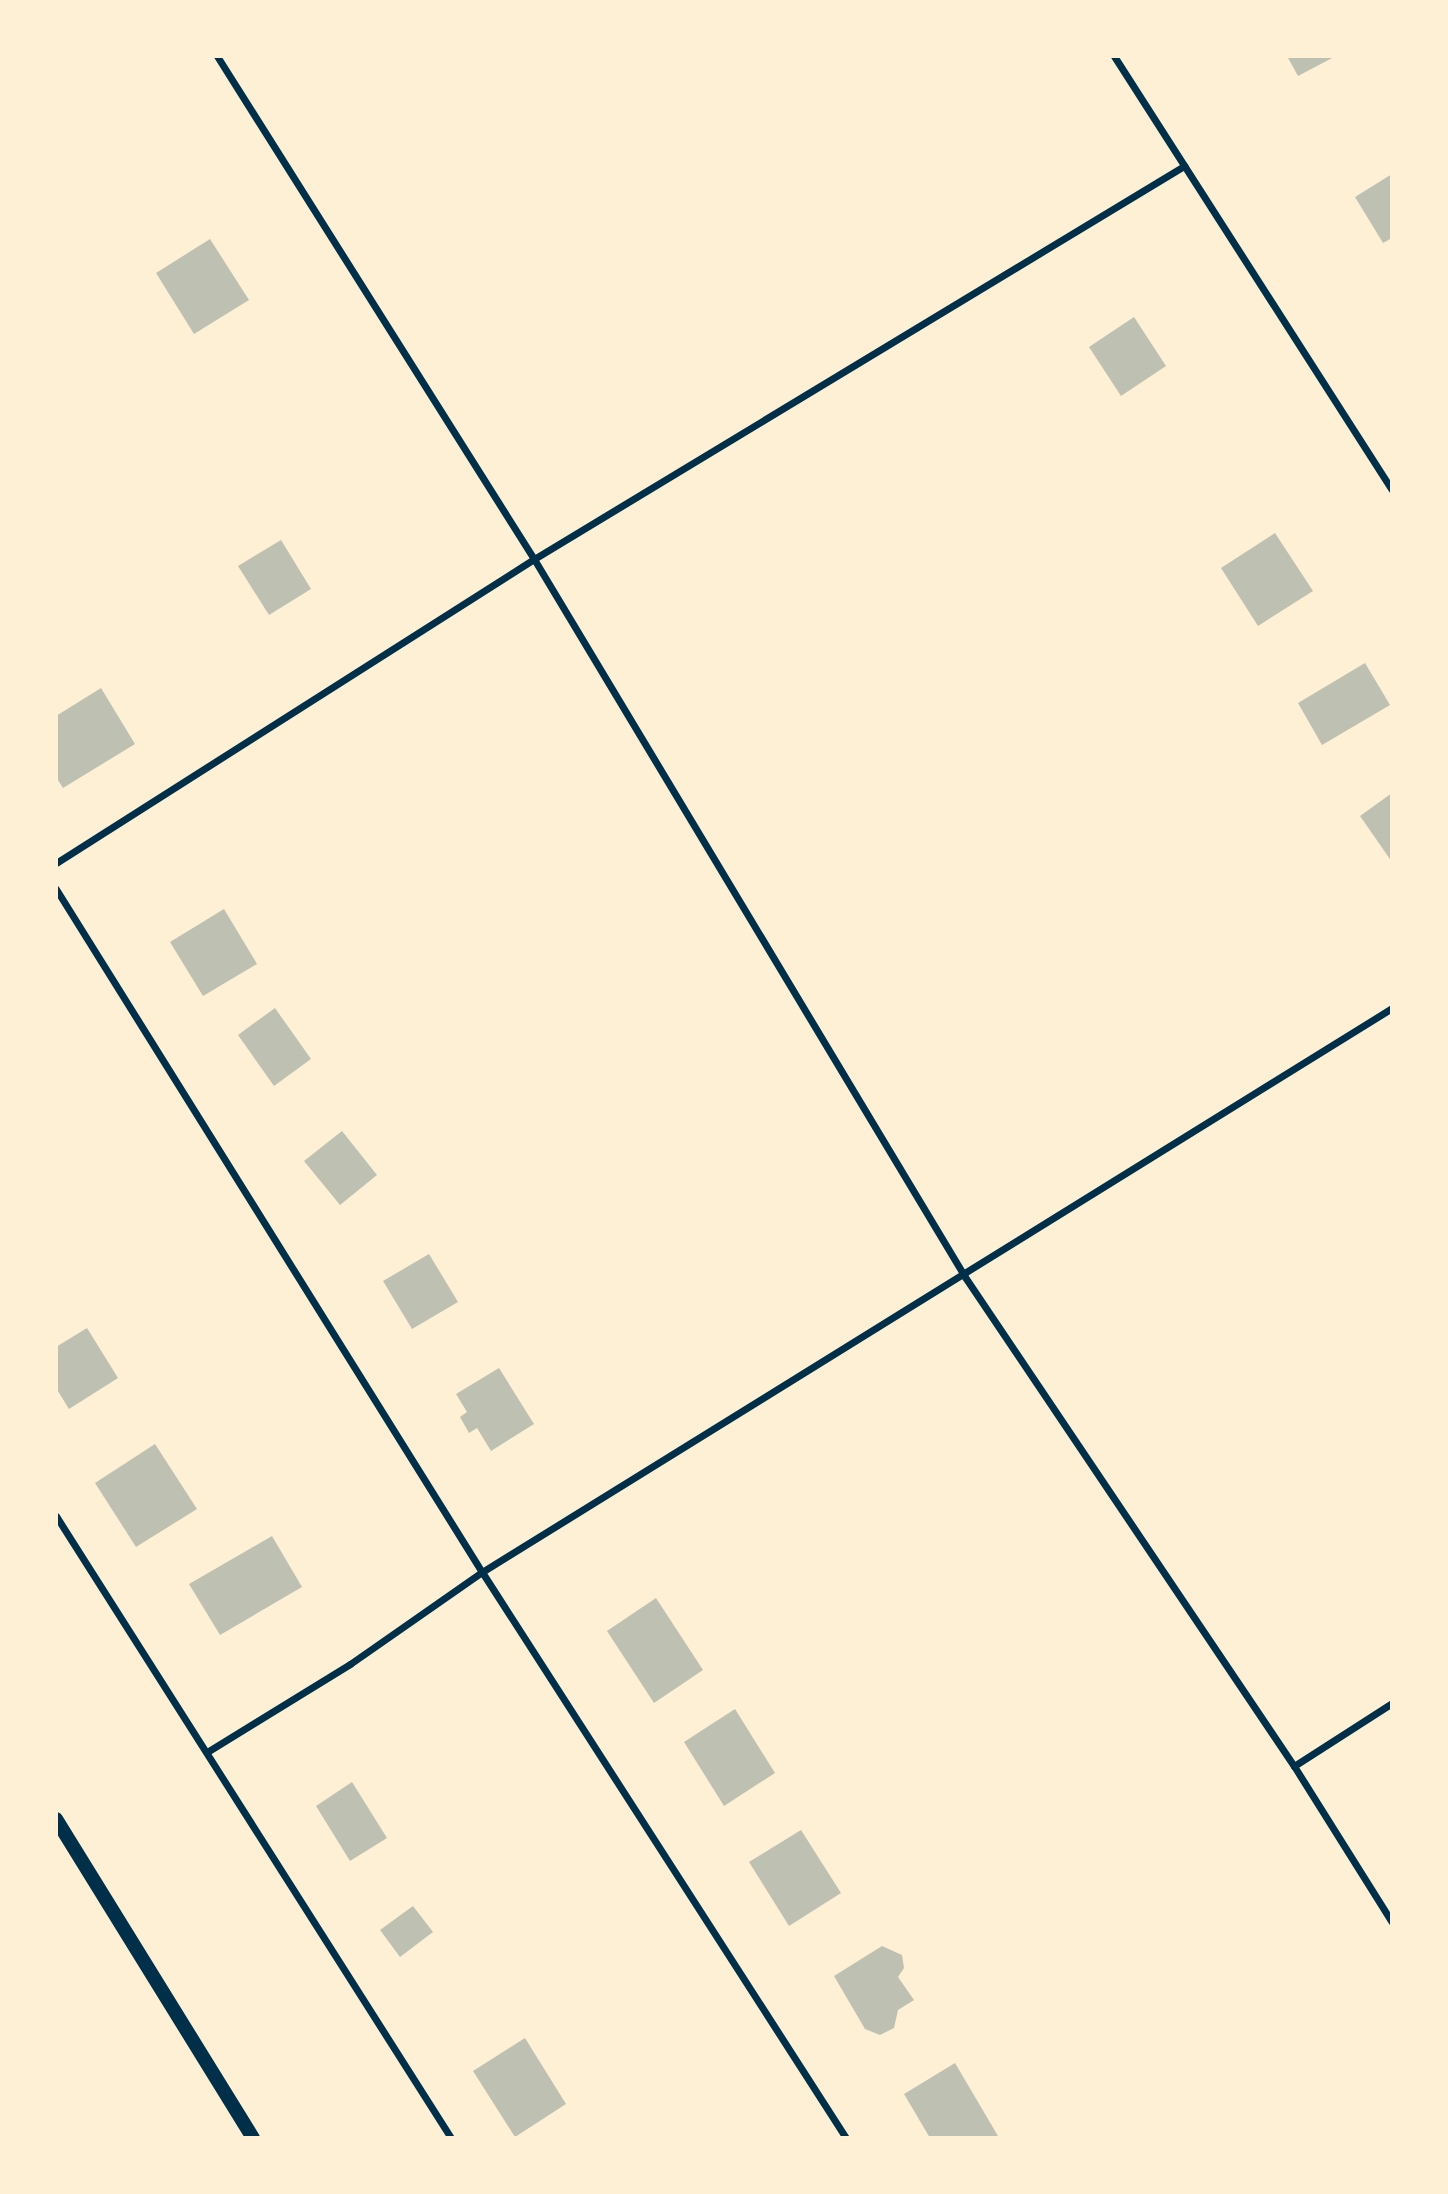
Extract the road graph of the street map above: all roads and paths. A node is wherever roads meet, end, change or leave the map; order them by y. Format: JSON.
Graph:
{"nodes":[{"id":1,"x":217,"y":56,"type":"edge"},
{"id":2,"x":1114,"y":56,"type":"edge"},
{"id":3,"x":1184,"y":166,"type":"junction"},
{"id":4,"x":1392,"y":490,"type":"edge"},
{"id":5,"x":534,"y":559,"type":"junction"},
{"id":6,"x":56,"y":863,"type":"edge"},
{"id":7,"x":56,"y":890,"type":"edge"},
{"id":8,"x":1392,"y":1008,"type":"edge"},
{"id":9,"x":965,"y":1277,"type":"junction"},
{"id":10,"x":56,"y":1516,"type":"edge"},
{"id":11,"x":482,"y":1572,"type":"junction"},
{"id":12,"x":1392,"y":1703,"type":"edge"},
{"id":13,"x":207,"y":1752,"type":"junction"},
{"id":14,"x":1294,"y":1766,"type":"junction"},
{"id":15,"x":56,"y":1819,"type":"edge"},
{"id":16,"x":1392,"y":1922,"type":"edge"},
{"id":17,"x":253,"y":2138,"type":"edge"},
{"id":18,"x":451,"y":2138,"type":"edge"},
{"id":19,"x":846,"y":2138,"type":"edge"}],
"edges":[{"from":1,"to":5,"type":"street"},
{"from":2,"to":3,"type":"street"},
{"from":3,"to":4,"type":"street"},
{"from":3,"to":5,"type":"street"},
{"from":5,"to":6,"type":"street"},
{"from":5,"to":9,"type":"street"},
{"from":7,"to":11,"type":"street"},
{"from":8,"to":9,"type":"street"},
{"from":9,"to":11,"type":"street"},
{"from":9,"to":14,"type":"street"},
{"from":10,"to":13,"type":"street"},
{"from":11,"to":13,"type":"street"},
{"from":11,"to":19,"type":"street"},
{"from":12,"to":14,"type":"street"},
{"from":13,"to":18,"type":"street"},
{"from":14,"to":16,"type":"street"},
{"from":15,"to":17,"type":"main road"}]}
